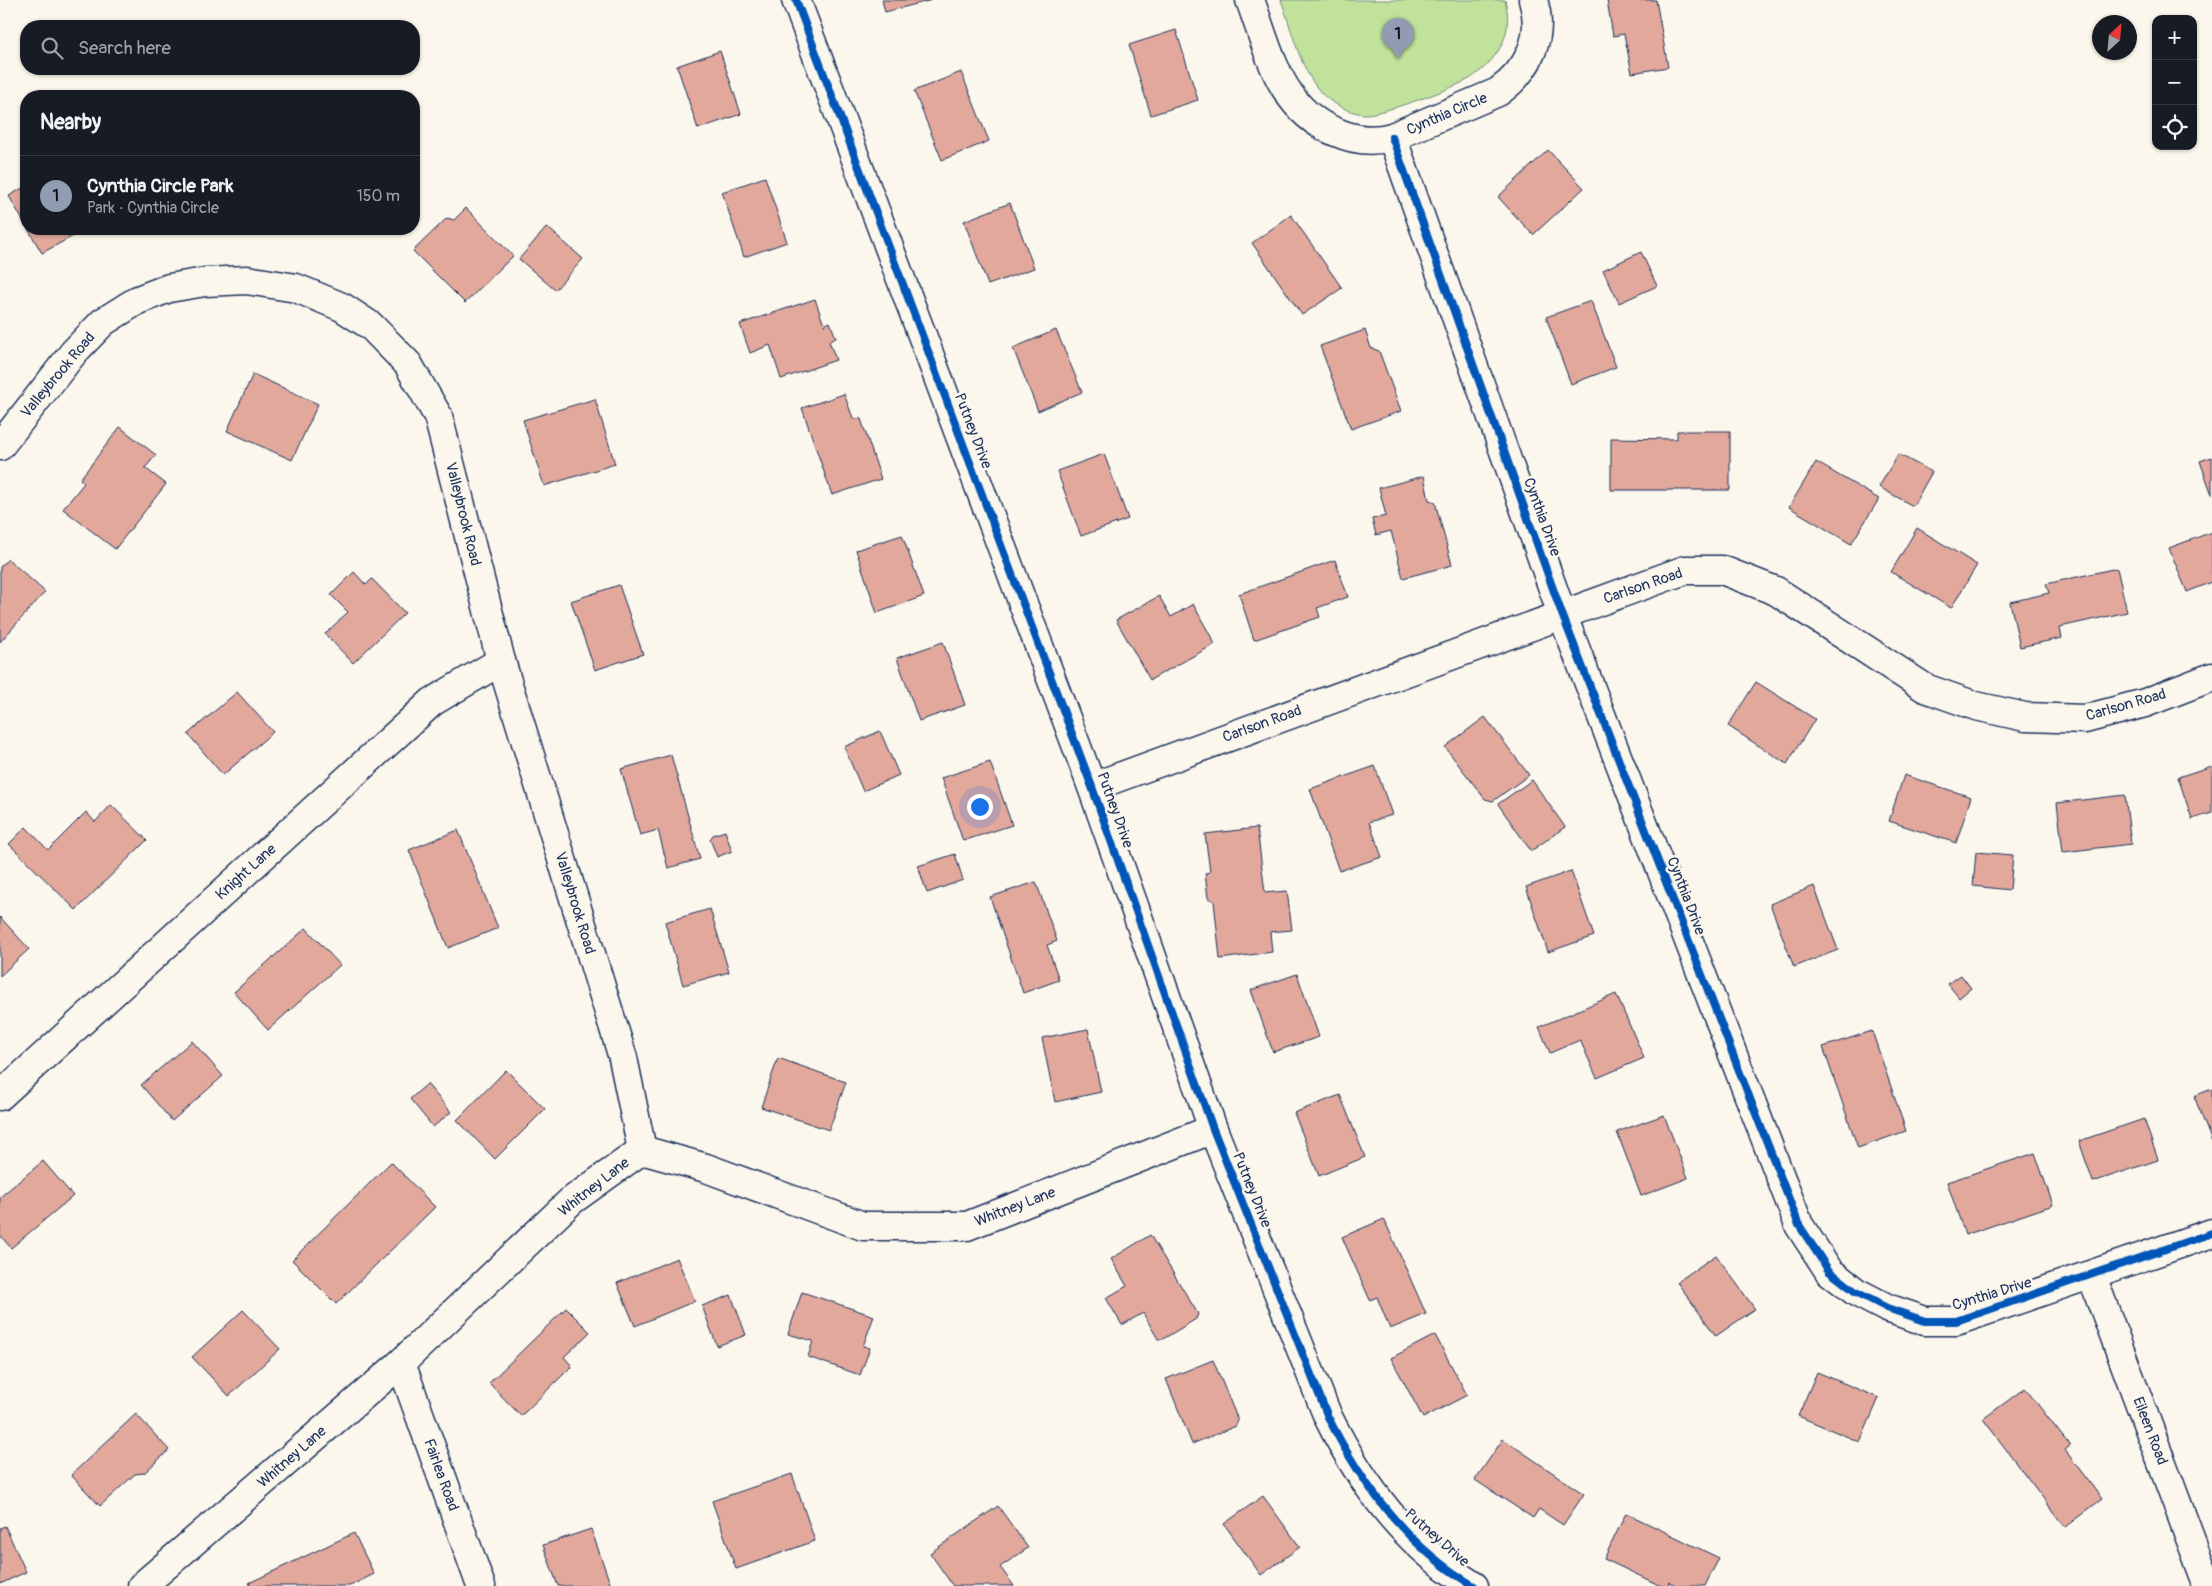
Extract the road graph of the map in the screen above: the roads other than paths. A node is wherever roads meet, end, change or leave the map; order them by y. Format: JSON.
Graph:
{"nodes":[{"id":1,"x":796,"y":0,"type":"edge"},
{"id":2,"x":1250,"y":0,"type":"edge"},
{"id":3,"x":1533,"y":0,"type":"edge"},
{"id":4,"x":1392,"y":137,"type":"junction"},
{"id":5,"x":0,"y":446,"type":"edge"},
{"id":6,"x":1562,"y":614,"type":"junction"},
{"id":7,"x":501,"y":661,"type":"junction"},
{"id":8,"x":2212,"y":677,"type":"edge"},
{"id":9,"x":1092,"y":787,"type":"junction"},
{"id":10,"x":0,"y":1096,"type":"edge"},
{"id":11,"x":1213,"y":1129,"type":"junction"},
{"id":12,"x":642,"y":1150,"type":"junction"},
{"id":13,"x":2212,"y":1233,"type":"edge"},
{"id":14,"x":2092,"y":1276,"type":"junction"},
{"id":15,"x":401,"y":1363,"type":"junction"},
{"id":16,"x":142,"y":1586,"type":"edge"},
{"id":17,"x":481,"y":1586,"type":"edge"},
{"id":18,"x":1474,"y":1586,"type":"edge"},
{"id":19,"x":2208,"y":1586,"type":"edge"}],
"edges":[{"from":1,"to":9,"type":"street","name":"Putney Drive"},
{"from":2,"to":4,"type":"street","name":"Cynthia Circle"},
{"from":3,"to":4,"type":"street","name":"Cynthia Circle"},
{"from":4,"to":6,"type":"street","name":"Cynthia Drive"},
{"from":5,"to":7,"type":"street","name":"Valleybrook Road"},
{"from":6,"to":8,"type":"street","name":"Carlson Road"},
{"from":6,"to":9,"type":"street","name":"Carlson Road"},
{"from":6,"to":14,"type":"street","name":"Cynthia Drive"},
{"from":7,"to":10,"type":"street","name":"Knight Lane"},
{"from":7,"to":12,"type":"street","name":"Valleybrook Road"},
{"from":9,"to":11,"type":"street","name":"Putney Drive"},
{"from":11,"to":12,"type":"street","name":"Whitney Lane"},
{"from":11,"to":18,"type":"street","name":"Putney Drive"},
{"from":12,"to":15,"type":"street","name":"Whitney Lane"},
{"from":13,"to":14,"type":"street","name":"Cynthia Drive"},
{"from":14,"to":19,"type":"street","name":"Eileen Road"},
{"from":15,"to":16,"type":"street","name":"Whitney Lane"},
{"from":15,"to":17,"type":"street","name":"Fairlea Road"}]}
